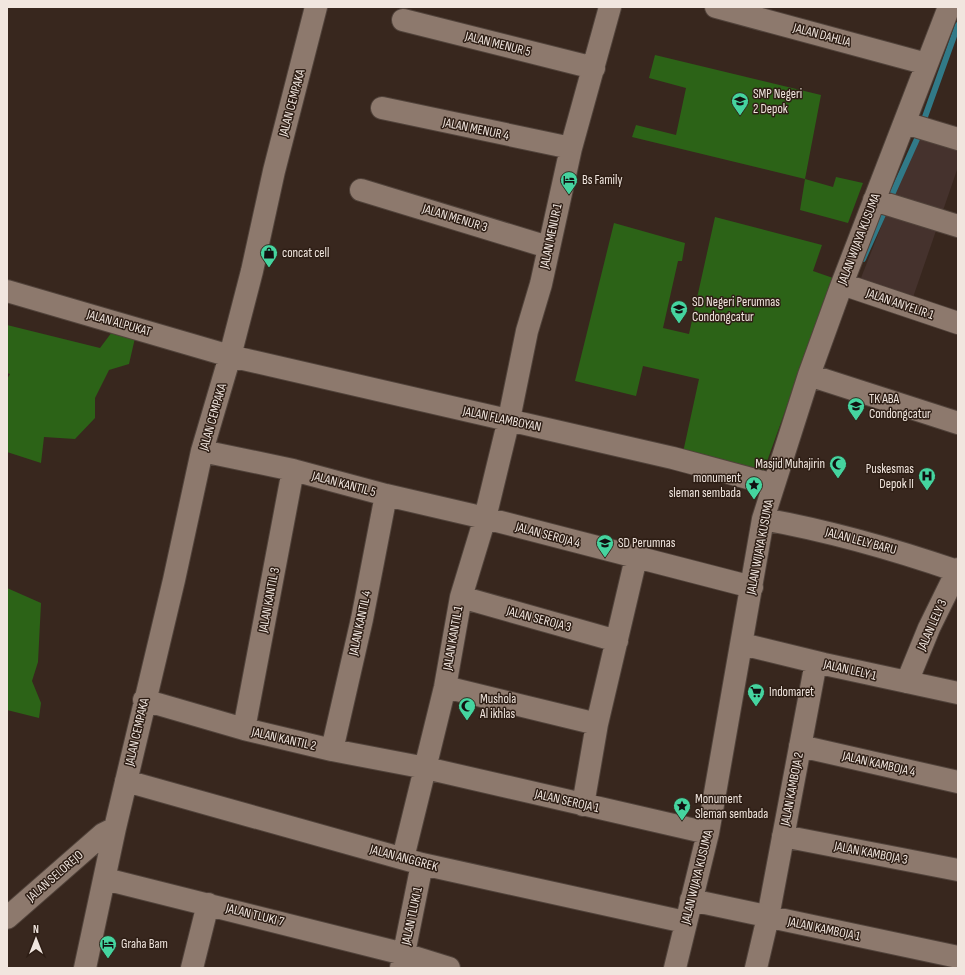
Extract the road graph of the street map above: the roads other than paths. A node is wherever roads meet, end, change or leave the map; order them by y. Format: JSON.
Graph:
{"nodes":[{"id":1,"x":316,"y":7,"type":"edge"},
{"id":2,"x":610,"y":7,"type":"edge"},
{"id":3,"x":716,"y":7,"type":"edge"},
{"id":4,"x":949,"y":7,"type":"edge"},
{"id":5,"x":403,"y":20,"type":"dead end"},
{"id":6,"x":927,"y":64,"type":"junction"},
{"id":7,"x":594,"y":68,"type":"junction"},
{"id":8,"x":382,"y":108,"type":"dead end"},
{"id":9,"x":912,"y":125,"type":"junction"},
{"id":10,"x":958,"y":139,"type":"edge"},
{"id":11,"x":571,"y":148,"type":"junction"},
{"id":12,"x":361,"y":190,"type":"dead end"},
{"id":13,"x":882,"y":202,"type":"junction"},
{"id":14,"x":958,"y":226,"type":"edge"},
{"id":15,"x":548,"y":247,"type":"junction"},
{"id":16,"x":842,"y":284,"type":"junction"},
{"id":17,"x":7,"y":290,"type":"edge"},
{"id":18,"x":958,"y":323,"type":"edge"},
{"id":19,"x":230,"y":356,"type":"junction"},
{"id":20,"x":809,"y":375,"type":"junction"},
{"id":21,"x":509,"y":419,"type":"junction"},
{"id":22,"x":958,"y":424,"type":"edge"},
{"id":23,"x":202,"y":451,"type":"junction"},
{"id":24,"x":293,"y":470,"type":"junction"},
{"id":25,"x":773,"y":486,"type":"junction"},
{"id":26,"x":386,"y":495,"type":"junction"},
{"id":27,"x":485,"y":518,"type":"junction"},
{"id":28,"x":764,"y":519,"type":"junction"},
{"id":29,"x":636,"y":558,"type":"junction"},
{"id":30,"x":957,"y":570,"type":"edge"},
{"id":31,"x":752,"y":587,"type":"junction"},
{"id":32,"x":461,"y":597,"type":"junction"},
{"id":33,"x":617,"y":640,"type":"junction"},
{"id":34,"x":742,"y":644,"type":"junction"},
{"id":35,"x":816,"y":662,"type":"junction"},
{"id":36,"x":907,"y":682,"type":"junction"},
{"id":37,"x":445,"y":687,"type":"junction"},
{"id":38,"x":958,"y":693,"type":"edge"},
{"id":39,"x":144,"y":700,"type":"junction"},
{"id":40,"x":598,"y":724,"type":"junction"},
{"id":41,"x":244,"y":729,"type":"junction"},
{"id":42,"x":800,"y":746,"type":"junction"},
{"id":43,"x":332,"y":750,"type":"junction"},
{"id":44,"x":426,"y":768,"type":"junction"},
{"id":45,"x":126,"y":781,"type":"junction"},
{"id":46,"x":958,"y":782,"type":"edge"},
{"id":47,"x":582,"y":805,"type":"junction"},
{"id":48,"x":109,"y":831,"type":"junction"},
{"id":49,"x":708,"y":833,"type":"junction"},
{"id":50,"x":783,"y":836,"type":"junction"},
{"id":51,"x":413,"y":861,"type":"junction"},
{"id":52,"x":958,"y":870,"type":"edge"},
{"id":53,"x":105,"y":879,"type":"junction"},
{"id":54,"x":691,"y":900,"type":"junction"},
{"id":55,"x":208,"y":904,"type":"junction"},
{"id":56,"x":768,"y":916,"type":"junction"},
{"id":57,"x":7,"y":918,"type":"edge"},
{"id":58,"x":685,"y":922,"type":"junction"},
{"id":59,"x":958,"y":957,"type":"edge"},
{"id":60,"x":402,"y":961,"type":"edge"},
{"id":61,"x":85,"y":968,"type":"edge"},
{"id":62,"x":192,"y":968,"type":"edge"},
{"id":63,"x":449,"y":968,"type":"edge"},
{"id":64,"x":675,"y":968,"type":"edge"},
{"id":65,"x":756,"y":968,"type":"edge"}],
"edges":[{"from":1,"to":19,"type":"street","name":"JALAN CEMPAKA"},
{"from":2,"to":7,"type":"street","name":"JALAN MENUR 1"},
{"from":3,"to":6,"type":"street","name":"JALAN DAHLIA"},
{"from":4,"to":6,"type":"street","name":"JALAN WIJAYA KUSUMA"},
{"from":5,"to":7,"type":"street","name":"JALAN MENUR 5"},
{"from":6,"to":9,"type":"street","name":"JALAN WIJAYA KUSUMA"},
{"from":7,"to":11,"type":"street","name":"JALAN MENUR 1"},
{"from":8,"to":11,"type":"street","name":"JALAN MENUR 4"},
{"from":9,"to":10,"type":"street"},
{"from":9,"to":13,"type":"street","name":"JALAN WIJAYA KUSUMA"},
{"from":11,"to":15,"type":"street","name":"JALAN MENUR 1"},
{"from":12,"to":15,"type":"street","name":"JALAN MENUR 3"},
{"from":13,"to":14,"type":"street"},
{"from":13,"to":16,"type":"street","name":"JALAN WIJAYA KUSUMA"},
{"from":15,"to":21,"type":"street","name":"JALAN MENUR 1"},
{"from":16,"to":18,"type":"street","name":"JALAN ANYELIR 1"},
{"from":16,"to":20,"type":"street","name":"JALAN WIJAYA KUSUMA"},
{"from":17,"to":19,"type":"street","name":"JALAN ALPUKAT"},
{"from":19,"to":21,"type":"street","name":"JALAN FLAMBOYAN"},
{"from":19,"to":23,"type":"street","name":"JALAN CEMPAKA"},
{"from":20,"to":22,"type":"street"},
{"from":20,"to":25,"type":"street","name":"JALAN WIJAYA KUSUMA"},
{"from":21,"to":25,"type":"street","name":"JALAN FLAMBOYAN"},
{"from":21,"to":27,"type":"street","name":"JALAN KANTIL 1"},
{"from":23,"to":24,"type":"street","name":"JALAN KANTIL 5"},
{"from":23,"to":39,"type":"street","name":"JALAN CEMPAKA"},
{"from":24,"to":26,"type":"street","name":"JALAN KANTIL 5"},
{"from":24,"to":41,"type":"street","name":"JALAN KANTIL 3"},
{"from":25,"to":28,"type":"street","name":"JALAN WIJAYA KUSUMA"},
{"from":26,"to":27,"type":"street","name":"JALAN KANTIL 5"},
{"from":26,"to":43,"type":"street","name":"JALAN KANTIL 4"},
{"from":27,"to":29,"type":"street","name":"JALAN SEROJA 4"},
{"from":27,"to":32,"type":"street","name":"JALAN KANTIL 1"},
{"from":28,"to":30,"type":"street","name":"JALAN LELY BARU"},
{"from":28,"to":31,"type":"street","name":"JALAN WIJAYA KUSUMA"},
{"from":29,"to":31,"type":"street","name":"JALAN SEROJA 4"},
{"from":29,"to":33,"type":"street"},
{"from":30,"to":36,"type":"street","name":"JALAN LELY 3"},
{"from":31,"to":34,"type":"street","name":"JALAN WIJAYA KUSUMA"},
{"from":32,"to":33,"type":"street","name":"JALAN SEROJA 3"},
{"from":32,"to":37,"type":"street","name":"JALAN KANTIL 1"},
{"from":33,"to":40,"type":"street"},
{"from":34,"to":35,"type":"street","name":"JALAN LELY 1"},
{"from":34,"to":49,"type":"street","name":"JALAN WIJAYA KUSUMA"},
{"from":35,"to":36,"type":"street","name":"JALAN LELY 1"},
{"from":35,"to":42,"type":"street","name":"JALAN KAMBOJA 2"},
{"from":36,"to":38,"type":"street","name":"JALAN LELY 1"},
{"from":37,"to":40,"type":"street"},
{"from":37,"to":44,"type":"street","name":"JALAN KANTIL 1"},
{"from":39,"to":41,"type":"street","name":"JALAN KANTIL 2"},
{"from":39,"to":45,"type":"street","name":"JALAN CEMPAKA"},
{"from":40,"to":47,"type":"street"},
{"from":41,"to":43,"type":"street","name":"JALAN KANTIL 2"},
{"from":42,"to":46,"type":"street","name":"JALAN KAMBOJA 4"},
{"from":42,"to":50,"type":"street","name":"JALAN KAMBOJA 2"},
{"from":43,"to":44,"type":"street","name":"JALAN KANTIL 2"},
{"from":44,"to":47,"type":"street","name":"JALAN SEROJA 1"},
{"from":44,"to":51,"type":"street","name":"JALAN KANTIL 1"},
{"from":45,"to":48,"type":"street","name":"JALAN CEMPAKA"},
{"from":45,"to":51,"type":"street","name":"JALAN ANGGREK"},
{"from":47,"to":49,"type":"street","name":"JALAN SEROJA 1"},
{"from":48,"to":53,"type":"street","name":"JALAN CEMPAKA"},
{"from":48,"to":57,"type":"street","name":"JALAN SELOREJO"},
{"from":49,"to":54,"type":"street","name":"JALAN WIJAYA KUSUMA"},
{"from":50,"to":52,"type":"street","name":"JALAN KAMBOJA 3"},
{"from":50,"to":56,"type":"street","name":"JALAN KAMBOJA 2"},
{"from":51,"to":58,"type":"street","name":"JALAN ANGGREK"},
{"from":51,"to":60,"type":"street","name":"JALAN TLUKI 1"},
{"from":53,"to":55,"type":"street","name":"JALAN TLUKI 7"},
{"from":53,"to":61,"type":"street","name":"JALAN CEMPAKA"},
{"from":54,"to":56,"type":"street","name":"JALAN KAMBOJA 1"},
{"from":54,"to":58,"type":"street","name":"JALAN WIJAYA KUSUMA"},
{"from":55,"to":60,"type":"street","name":"JALAN TLUKI 7"},
{"from":55,"to":62,"type":"street"},
{"from":56,"to":59,"type":"street","name":"JALAN KAMBOJA 1"},
{"from":56,"to":65,"type":"street","name":"JALAN KAMBOJA 2"},
{"from":58,"to":64,"type":"street","name":"JALAN WIJAYA KUSUMA"},
{"from":60,"to":63,"type":"street","name":"JALAN TLUKI 7"}]}
